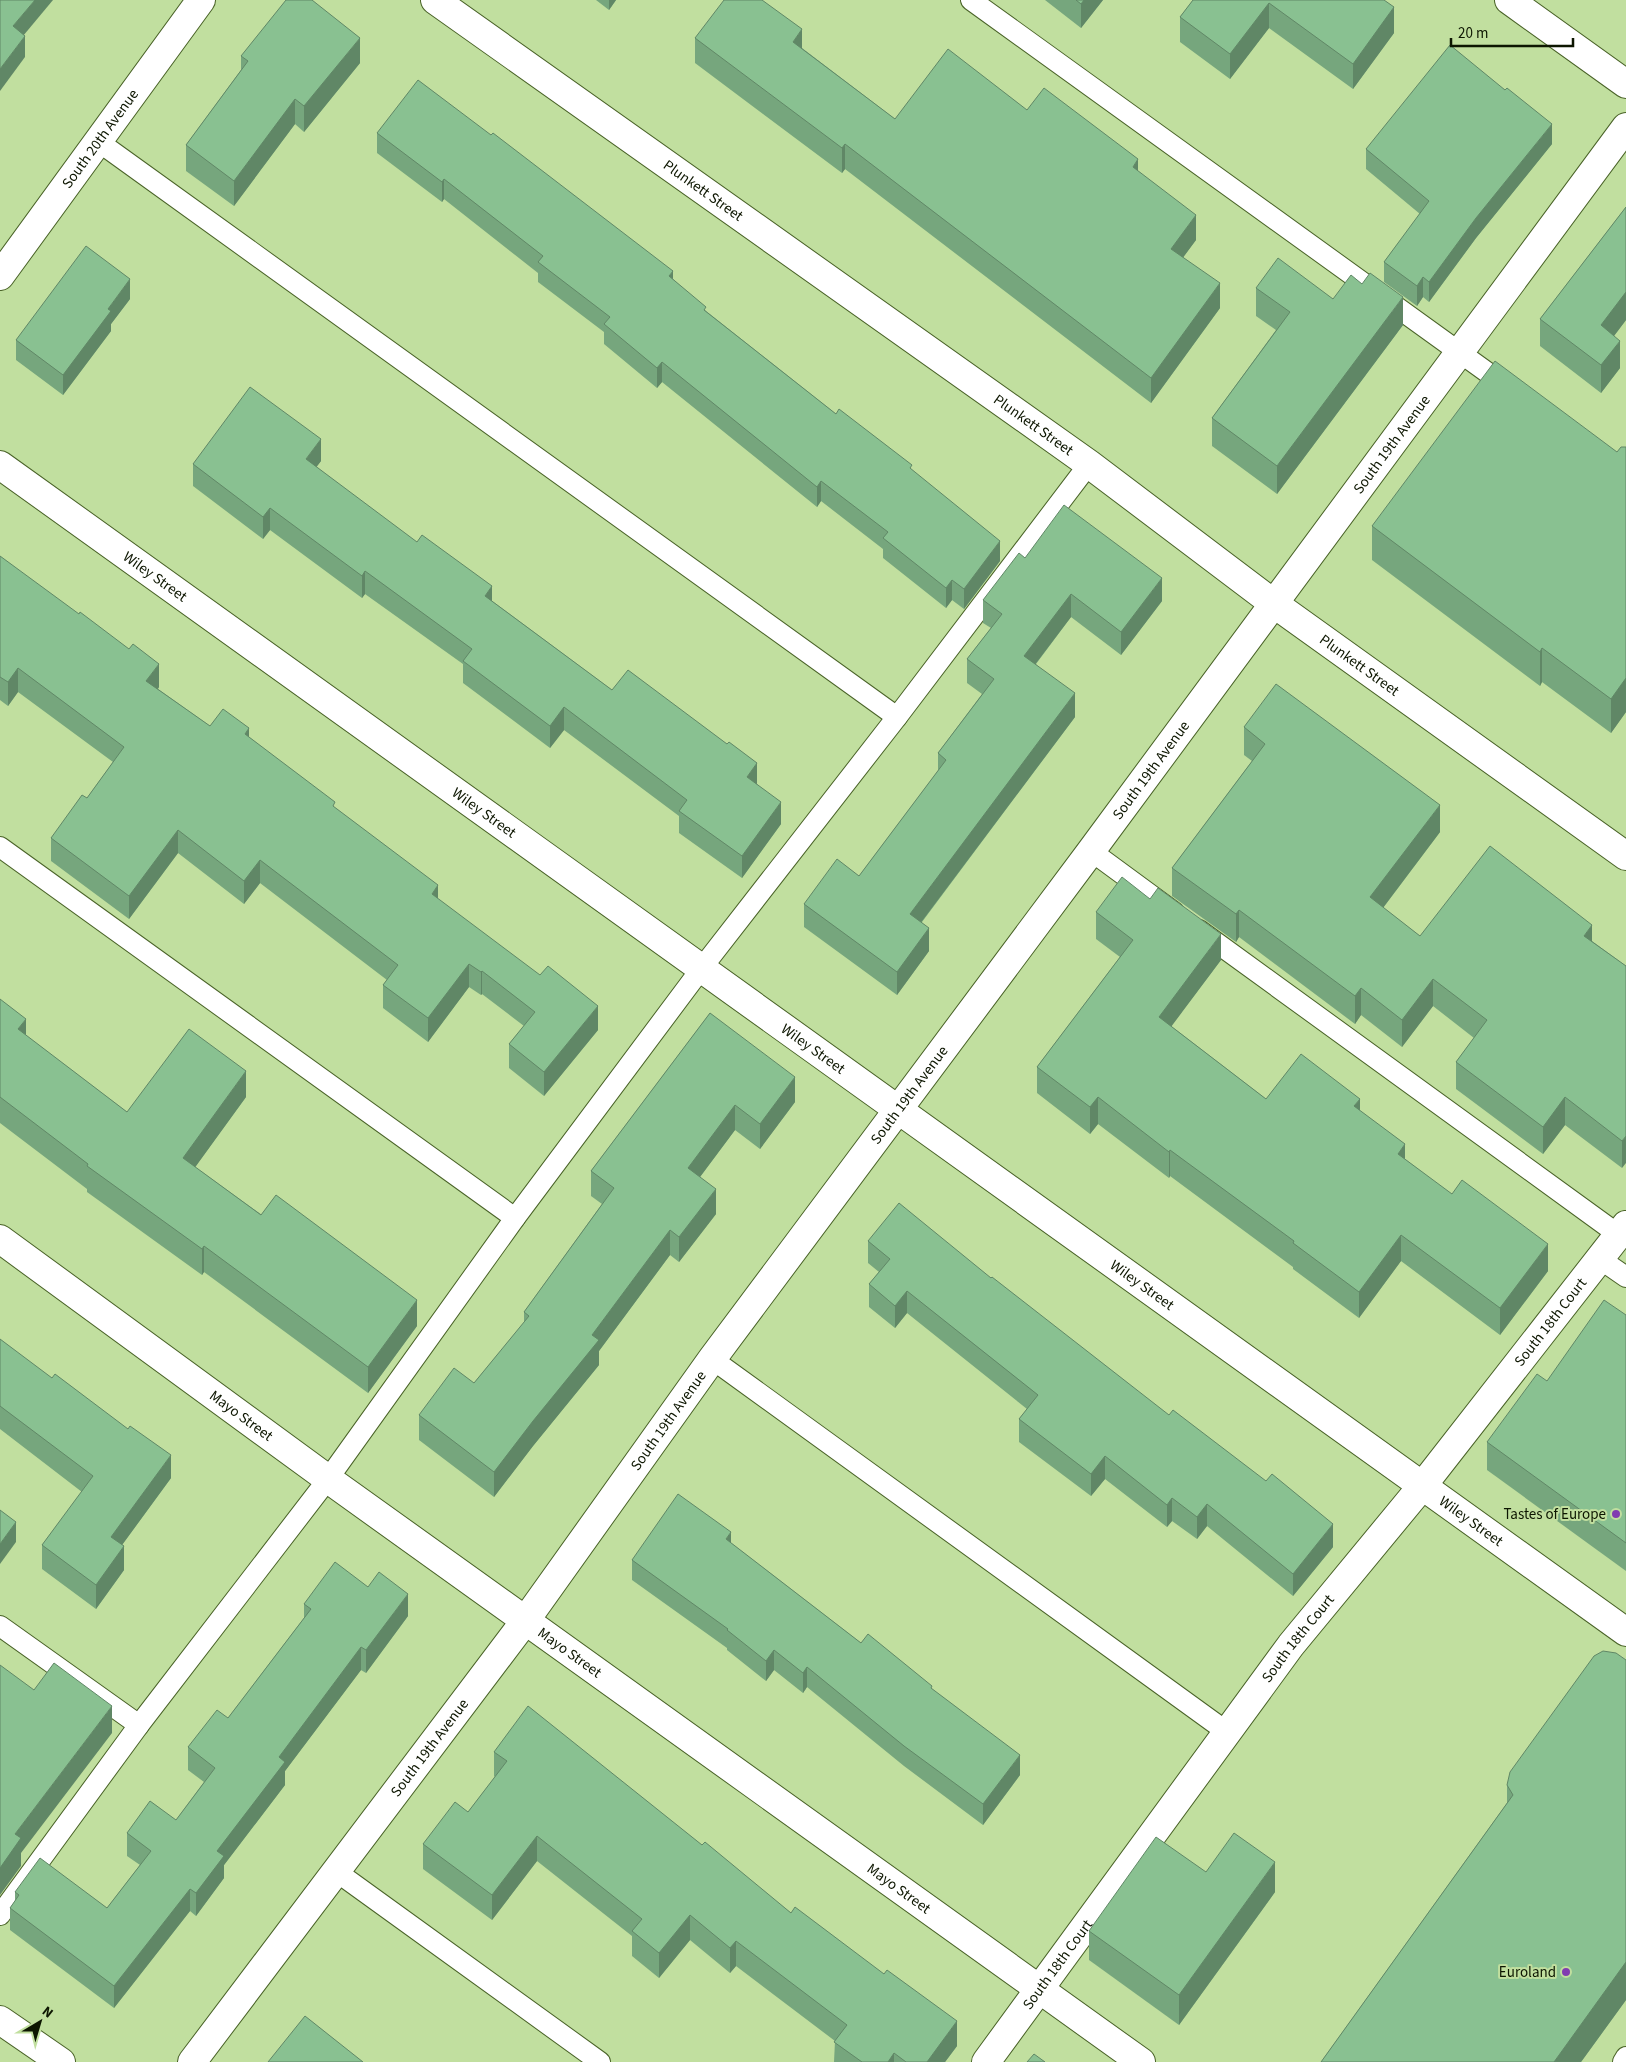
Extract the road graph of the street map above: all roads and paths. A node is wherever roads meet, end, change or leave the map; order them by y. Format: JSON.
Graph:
{"nodes":[{"id":1,"x":201,"y":0,"type":"edge"},
{"id":2,"x":435,"y":0,"type":"edge"},
{"id":3,"x":971,"y":0,"type":"edge"},
{"id":4,"x":1509,"y":0,"type":"edge"},
{"id":5,"x":1626,"y":84,"type":"edge"},
{"id":6,"x":1626,"y":127,"type":"edge"},
{"id":7,"x":98,"y":142,"type":"junction"},
{"id":8,"x":0,"y":276,"type":"edge"},
{"id":9,"x":1458,"y":352,"type":"junction"},
{"id":10,"x":1522,"y":397,"type":"edge"},
{"id":11,"x":1089,"y":464,"type":"junction"},
{"id":12,"x":0,"y":465,"type":"edge"},
{"id":13,"x":1273,"y":602,"type":"junction"},
{"id":14,"x":897,"y":717,"type":"junction"},
{"id":15,"x":0,"y":847,"type":"edge"},
{"id":16,"x":1091,"y":851,"type":"junction"},
{"id":17,"x":1626,"y":856,"type":"edge"},
{"id":18,"x":701,"y":969,"type":"junction"},
{"id":19,"x":897,"y":1109,"type":"junction"},
{"id":20,"x":515,"y":1218,"type":"junction"},
{"id":21,"x":1622,"y":1230,"type":"edge"},
{"id":22,"x":0,"y":1239,"type":"edge"},
{"id":23,"x":1600,"y":1259,"type":"junction"},
{"id":24,"x":1626,"y":1278,"type":"edge"},
{"id":25,"x":712,"y":1359,"type":"junction"},
{"id":26,"x":328,"y":1479,"type":"junction"},
{"id":27,"x":1423,"y":1485,"type":"junction"},
{"id":28,"x":525,"y":1621,"type":"junction"},
{"id":29,"x":0,"y":1626,"type":"edge"},
{"id":30,"x":1626,"y":1631,"type":"edge"},
{"id":31,"x":139,"y":1725,"type":"junction"},
{"id":32,"x":1227,"y":1732,"type":"junction"},
{"id":33,"x":337,"y":1872,"type":"junction"},
{"id":34,"x":0,"y":1915,"type":"edge"},
{"id":35,"x":1038,"y":1990,"type":"junction"},
{"id":36,"x":0,"y":2020,"type":"edge"},
{"id":37,"x":1626,"y":2057,"type":"edge"},
{"id":38,"x":61,"y":2062,"type":"edge"},
{"id":39,"x":192,"y":2062,"type":"edge"},
{"id":40,"x":600,"y":2062,"type":"edge"},
{"id":41,"x":986,"y":2062,"type":"edge"},
{"id":42,"x":1140,"y":2062,"type":"edge"},
{"id":43,"x":1622,"y":2062,"type":"edge"}],
"edges":[{"from":1,"to":7,"type":"street","name":"South 20th Avenue"},
{"from":2,"to":11,"type":"street","name":"Plunkett Street"},
{"from":3,"to":9,"type":"lane"},
{"from":4,"to":5,"type":"street"},
{"from":6,"to":9,"type":"street","name":"South 19th Avenue"},
{"from":7,"to":8,"type":"street","name":"South 20th Avenue"},
{"from":7,"to":14,"type":"lane"},
{"from":9,"to":10,"type":"lane"},
{"from":9,"to":13,"type":"street","name":"South 19th Avenue"},
{"from":11,"to":13,"type":"street","name":"Plunkett Street"},
{"from":11,"to":14,"type":"lane"},
{"from":12,"to":18,"type":"street","name":"Wiley Street"},
{"from":13,"to":16,"type":"street","name":"South 19th Avenue"},
{"from":13,"to":17,"type":"street","name":"Plunkett Street"},
{"from":14,"to":18,"type":"lane"},
{"from":15,"to":20,"type":"lane"},
{"from":16,"to":19,"type":"street","name":"South 19th Avenue"},
{"from":16,"to":21,"type":"lane"},
{"from":18,"to":19,"type":"street","name":"Wiley Street"},
{"from":18,"to":20,"type":"lane"},
{"from":19,"to":25,"type":"street","name":"South 19th Avenue"},
{"from":19,"to":27,"type":"street","name":"Wiley Street"},
{"from":20,"to":26,"type":"lane"},
{"from":21,"to":23,"type":"street","name":"South 18th Court"},
{"from":22,"to":26,"type":"street","name":"Mayo Street"},
{"from":23,"to":24,"type":"lane"},
{"from":23,"to":27,"type":"street","name":"South 18th Court"},
{"from":25,"to":28,"type":"street","name":"South 19th Avenue"},
{"from":25,"to":32,"type":"lane"},
{"from":26,"to":28,"type":"street","name":"Mayo Street"},
{"from":26,"to":31,"type":"lane"},
{"from":27,"to":30,"type":"street","name":"Wiley Street"},
{"from":27,"to":32,"type":"street","name":"South 18th Court"},
{"from":28,"to":33,"type":"street","name":"South 19th Avenue"},
{"from":28,"to":35,"type":"street","name":"Mayo Street"},
{"from":29,"to":31,"type":"lane"},
{"from":31,"to":34,"type":"lane"},
{"from":32,"to":35,"type":"street","name":"South 18th Court"},
{"from":33,"to":39,"type":"street","name":"South 19th Avenue"},
{"from":33,"to":40,"type":"lane"},
{"from":35,"to":41,"type":"street","name":"South 18th Court"},
{"from":35,"to":42,"type":"street","name":"Mayo Street"},
{"from":36,"to":38,"type":"street"},
{"from":37,"to":43,"type":"lane"}]}
